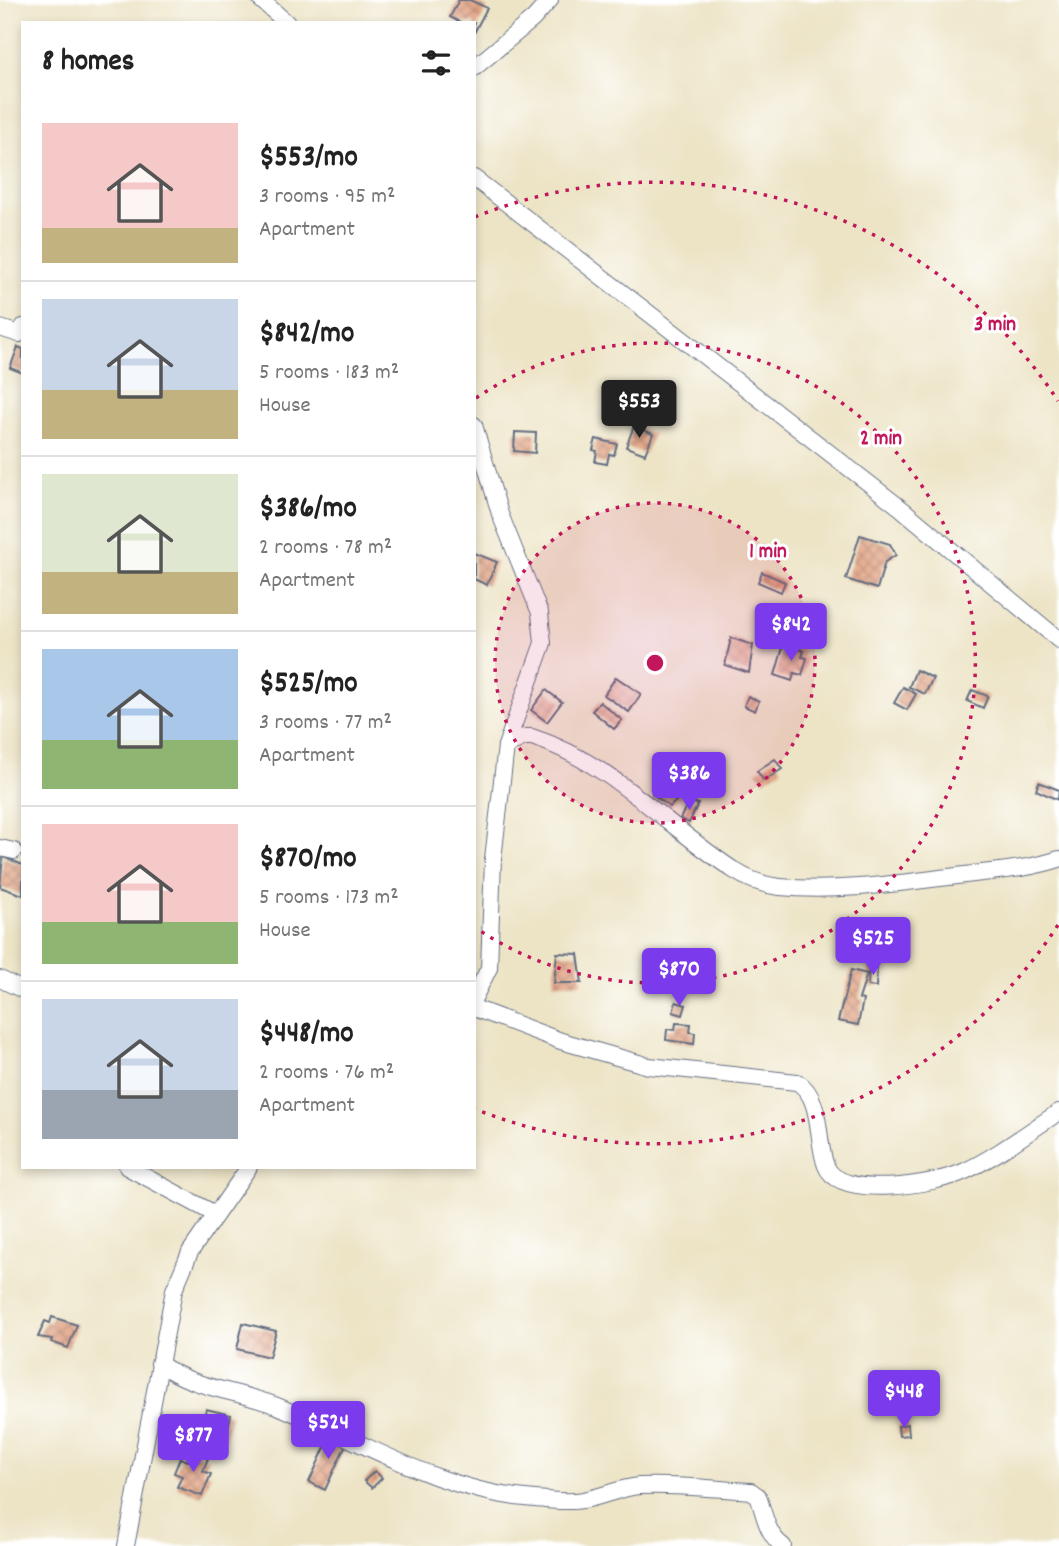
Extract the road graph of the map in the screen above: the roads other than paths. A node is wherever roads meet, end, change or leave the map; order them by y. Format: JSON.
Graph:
{"nodes":[{"id":1,"x":261,"y":0,"type":"edge"},
{"id":2,"x":550,"y":0,"type":"edge"},
{"id":3,"x":285,"y":21,"type":"edge"},
{"id":4,"x":476,"y":66,"type":"edge"},
{"id":5,"x":476,"y":180,"type":"edge"},
{"id":6,"x":0,"y":328,"type":"edge"},
{"id":7,"x":21,"y":332,"type":"edge"},
{"id":8,"x":476,"y":432,"type":"edge"},
{"id":9,"x":1059,"y":640,"type":"edge"},
{"id":10,"x":506,"y":746,"type":"junction"},
{"id":11,"x":1059,"y":859,"type":"edge"},
{"id":12,"x":0,"y":979,"type":"edge"},
{"id":13,"x":21,"y":989,"type":"edge"},
{"id":14,"x":476,"y":994,"type":"edge"},
{"id":15,"x":476,"y":1009,"type":"edge"},
{"id":16,"x":1059,"y":1112,"type":"edge"},
{"id":17,"x":131,"y":1169,"type":"edge"},
{"id":18,"x":248,"y":1169,"type":"edge"},
{"id":19,"x":215,"y":1214,"type":"junction"},
{"id":20,"x":159,"y":1363,"type":"junction"},
{"id":21,"x":126,"y":1546,"type":"edge"},
{"id":22,"x":783,"y":1546,"type":"edge"}],
"edges":[{"from":1,"to":3,"type":"street"},
{"from":2,"to":4,"type":"street"},
{"from":5,"to":9,"type":"street"},
{"from":6,"to":7,"type":"street"},
{"from":8,"to":10,"type":"street"},
{"from":10,"to":11,"type":"street"},
{"from":10,"to":14,"type":"street"},
{"from":12,"to":13,"type":"street"},
{"from":15,"to":16,"type":"street"},
{"from":17,"to":19,"type":"street"},
{"from":18,"to":19,"type":"street"},
{"from":19,"to":20,"type":"street"},
{"from":20,"to":21,"type":"street"},
{"from":20,"to":22,"type":"street"}]}
